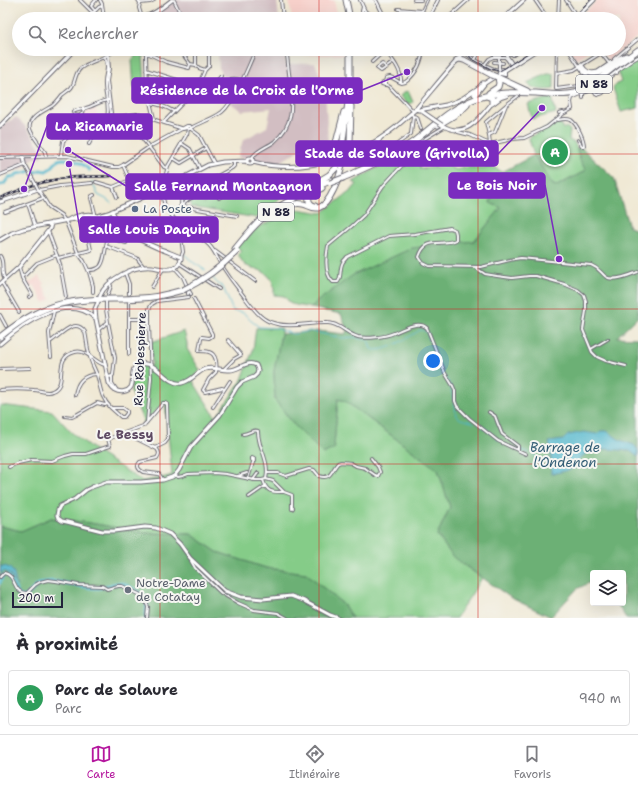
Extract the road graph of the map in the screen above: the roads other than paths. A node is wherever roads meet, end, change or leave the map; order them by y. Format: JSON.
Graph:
{"nodes":[{"id":1,"x":80,"y":0,"type":"edge"},
{"id":2,"x":96,"y":0,"type":"edge"},
{"id":3,"x":138,"y":0,"type":"edge"},
{"id":4,"x":154,"y":0,"type":"edge"},
{"id":5,"x":173,"y":0,"type":"edge"},
{"id":6,"x":281,"y":0,"type":"edge"},
{"id":7,"x":345,"y":0,"type":"edge"},
{"id":8,"x":360,"y":0,"type":"edge"},
{"id":9,"x":376,"y":0,"type":"edge"},
{"id":10,"x":414,"y":0,"type":"edge"},
{"id":11,"x":421,"y":0,"type":"edge"},
{"id":12,"x":427,"y":0,"type":"edge"},
{"id":13,"x":438,"y":0,"type":"edge"},
{"id":14,"x":468,"y":0,"type":"edge"},
{"id":15,"x":524,"y":0,"type":"edge"},
{"id":16,"x":535,"y":0,"type":"edge"},
{"id":17,"x":559,"y":0,"type":"edge"},
{"id":18,"x":566,"y":0,"type":"edge"},
{"id":19,"x":594,"y":0,"type":"edge"},
{"id":20,"x":101,"y":1,"type":"edge"},
{"id":21,"x":140,"y":4,"type":"junction"},
{"id":22,"x":102,"y":6,"type":"junction"},
{"id":23,"x":363,"y":7,"type":"junction"},
{"id":24,"x":398,"y":9,"type":"dead end"},
{"id":25,"x":402,"y":10,"type":"joint"},
{"id":26,"x":95,"y":11,"type":"junction"},
{"id":27,"x":422,"y":11,"type":"joint"},
{"id":28,"x":102,"y":12,"type":"edge"},
{"id":29,"x":140,"y":12,"type":"edge"},
{"id":30,"x":156,"y":12,"type":"edge"},
{"id":31,"x":180,"y":12,"type":"edge"},
{"id":32,"x":282,"y":12,"type":"edge"},
{"id":33,"x":348,"y":12,"type":"edge"},
{"id":34,"x":362,"y":12,"type":"edge"},
{"id":35,"x":366,"y":12,"type":"edge"},
{"id":36,"x":382,"y":12,"type":"edge"},
{"id":37,"x":432,"y":12,"type":"edge"},
{"id":38,"x":455,"y":12,"type":"edge"},
{"id":39,"x":511,"y":12,"type":"edge"},
{"id":40,"x":543,"y":12,"type":"edge"},
{"id":41,"x":558,"y":12,"type":"edge"},
{"id":42,"x":573,"y":12,"type":"edge"},
{"id":43,"x":582,"y":12,"type":"edge"},
{"id":44,"x":638,"y":39,"type":"edge"},
{"id":45,"x":626,"y":49,"type":"edge"},
{"id":46,"x":638,"y":49,"type":"edge"},
{"id":47,"x":69,"y":56,"type":"edge"},
{"id":48,"x":107,"y":56,"type":"joint"},
{"id":49,"x":146,"y":56,"type":"edge"},
{"id":50,"x":153,"y":56,"type":"edge"},
{"id":51,"x":184,"y":56,"type":"edge"},
{"id":52,"x":196,"y":56,"type":"edge"},
{"id":53,"x":209,"y":56,"type":"edge"},
{"id":54,"x":253,"y":56,"type":"edge"},
{"id":55,"x":287,"y":56,"type":"edge"},
{"id":56,"x":351,"y":56,"type":"edge"},
{"id":57,"x":353,"y":56,"type":"edge"},
{"id":58,"x":373,"y":56,"type":"dead end"},
{"id":59,"x":379,"y":56,"type":"edge"},
{"id":60,"x":389,"y":56,"type":"edge"},
{"id":61,"x":421,"y":56,"type":"edge"},
{"id":62,"x":460,"y":56,"type":"edge"},
{"id":63,"x":462,"y":56,"type":"edge"},
{"id":64,"x":468,"y":56,"type":"edge"},
{"id":65,"x":500,"y":56,"type":"junction"},
{"id":66,"x":507,"y":56,"type":"edge"},
{"id":67,"x":526,"y":56,"type":"edge"},
{"id":68,"x":558,"y":56,"type":"edge"},
{"id":69,"x":573,"y":56,"type":"edge"},
{"id":70,"x":596,"y":56,"type":"edge"},
{"id":71,"x":603,"y":56,"type":"edge"},
{"id":72,"x":618,"y":56,"type":"edge"},
{"id":73,"x":626,"y":56,"type":"junction"},
{"id":74,"x":638,"y":57,"type":"edge"},
{"id":75,"x":376,"y":59,"type":"junction"},
{"id":76,"x":372,"y":62,"type":"dead end"},
{"id":77,"x":394,"y":62,"type":"junction"},
{"id":78,"x":494,"y":62,"type":"dead end"},
{"id":79,"x":499,"y":63,"type":"junction"},
{"id":80,"x":503,"y":63,"type":"dead end"},
{"id":81,"x":190,"y":64,"type":"junction"},
{"id":82,"x":485,"y":64,"type":"junction"},
{"id":83,"x":196,"y":65,"type":"junction"},
{"id":84,"x":513,"y":66,"type":"junction"},
{"id":85,"x":580,"y":66,"type":"junction"},
{"id":86,"x":386,"y":68,"type":"dead end"},
{"id":87,"x":619,"y":69,"type":"junction"},
{"id":88,"x":146,"y":70,"type":"junction"},
{"id":89,"x":205,"y":70,"type":"junction"},
{"id":90,"x":352,"y":73,"type":"junction"},
{"id":91,"x":557,"y":73,"type":"junction"},
{"id":92,"x":616,"y":73,"type":"dead end"},
{"id":93,"x":497,"y":75,"type":"junction"},
{"id":94,"x":221,"y":76,"type":"dead end"},
{"id":95,"x":588,"y":78,"type":"dead end"},
{"id":96,"x":177,"y":80,"type":"dead end"},
{"id":97,"x":241,"y":81,"type":"junction"},
{"id":98,"x":401,"y":82,"type":"junction"},
{"id":99,"x":483,"y":84,"type":"junction"},
{"id":100,"x":147,"y":86,"type":"junction"},
{"id":101,"x":579,"y":86,"type":"dead end"},
{"id":102,"x":527,"y":90,"type":"junction"},
{"id":103,"x":604,"y":92,"type":"dead end"},
{"id":104,"x":490,"y":93,"type":"junction"},
{"id":105,"x":595,"y":93,"type":"junction"},
{"id":106,"x":475,"y":94,"type":"dead end"},
{"id":107,"x":516,"y":94,"type":"junction"},
{"id":108,"x":485,"y":96,"type":"junction"},
{"id":109,"x":108,"y":100,"type":"junction"},
{"id":110,"x":182,"y":102,"type":"junction"},
{"id":111,"x":150,"y":103,"type":"junction"},
{"id":112,"x":492,"y":103,"type":"junction"},
{"id":113,"x":351,"y":104,"type":"junction"},
{"id":114,"x":467,"y":105,"type":"dead end"},
{"id":115,"x":506,"y":105,"type":"junction"},
{"id":116,"x":84,"y":109,"type":"junction"},
{"id":117,"x":422,"y":109,"type":"junction"},
{"id":118,"x":174,"y":111,"type":"junction"},
{"id":119,"x":413,"y":112,"type":"junction"},
{"id":120,"x":559,"y":113,"type":"dead end"},
{"id":121,"x":564,"y":113,"type":"junction"},
{"id":122,"x":108,"y":118,"type":"junction"},
{"id":123,"x":154,"y":119,"type":"junction"},
{"id":124,"x":555,"y":120,"type":"junction"},
{"id":125,"x":163,"y":122,"type":"junction"},
{"id":126,"x":0,"y":126,"type":"edge"},
{"id":127,"x":173,"y":126,"type":"junction"},
{"id":128,"x":443,"y":126,"type":"junction"},
{"id":129,"x":189,"y":128,"type":"junction"},
{"id":130,"x":129,"y":129,"type":"dead end"},
{"id":131,"x":183,"y":129,"type":"junction"},
{"id":132,"x":421,"y":129,"type":"dead end"},
{"id":133,"x":77,"y":130,"type":"dead end"},
{"id":134,"x":428,"y":130,"type":"junction"},
{"id":135,"x":457,"y":130,"type":"junction"},
{"id":136,"x":178,"y":131,"type":"junction"},
{"id":137,"x":489,"y":136,"type":"junction"},
{"id":138,"x":381,"y":138,"type":"junction"},
{"id":139,"x":578,"y":140,"type":"dead end"},
{"id":140,"x":181,"y":143,"type":"junction"},
{"id":141,"x":89,"y":144,"type":"dead end"},
{"id":142,"x":404,"y":144,"type":"junction"},
{"id":143,"x":490,"y":144,"type":"junction"},
{"id":144,"x":149,"y":147,"type":"junction"},
{"id":145,"x":206,"y":148,"type":"junction"},
{"id":146,"x":343,"y":148,"type":"junction"},
{"id":147,"x":61,"y":155,"type":"junction"},
{"id":148,"x":46,"y":156,"type":"junction"},
{"id":149,"x":194,"y":156,"type":"junction"},
{"id":150,"x":23,"y":157,"type":"junction"},
{"id":151,"x":0,"y":158,"type":"edge"},
{"id":152,"x":173,"y":158,"type":"junction"},
{"id":153,"x":253,"y":160,"type":"junction"},
{"id":154,"x":329,"y":161,"type":"junction"},
{"id":155,"x":234,"y":162,"type":"junction"},
{"id":156,"x":214,"y":163,"type":"junction"},
{"id":157,"x":25,"y":165,"type":"junction"},
{"id":158,"x":123,"y":165,"type":"junction"},
{"id":159,"x":340,"y":166,"type":"junction"},
{"id":160,"x":167,"y":168,"type":"junction"},
{"id":161,"x":200,"y":169,"type":"junction"},
{"id":162,"x":0,"y":175,"type":"edge"},
{"id":163,"x":344,"y":176,"type":"junction"},
{"id":164,"x":130,"y":180,"type":"junction"},
{"id":165,"x":96,"y":182,"type":"dead end"},
{"id":166,"x":178,"y":182,"type":"junction"},
{"id":167,"x":331,"y":182,"type":"junction"},
{"id":168,"x":92,"y":183,"type":"dead end"},
{"id":169,"x":213,"y":184,"type":"junction"},
{"id":170,"x":324,"y":186,"type":"junction"},
{"id":171,"x":113,"y":187,"type":"junction"},
{"id":172,"x":166,"y":188,"type":"junction"},
{"id":173,"x":39,"y":190,"type":"junction"},
{"id":174,"x":160,"y":190,"type":"junction"},
{"id":175,"x":94,"y":195,"type":"dead end"},
{"id":176,"x":43,"y":198,"type":"junction"},
{"id":177,"x":117,"y":198,"type":"dead end"},
{"id":178,"x":219,"y":198,"type":"dead end"},
{"id":179,"x":138,"y":200,"type":"junction"},
{"id":180,"x":289,"y":200,"type":"junction"},
{"id":181,"x":0,"y":202,"type":"edge"},
{"id":182,"x":28,"y":204,"type":"junction"},
{"id":183,"x":181,"y":206,"type":"junction"},
{"id":184,"x":278,"y":210,"type":"junction"},
{"id":185,"x":112,"y":211,"type":"junction"},
{"id":186,"x":5,"y":212,"type":"dead end"},
{"id":187,"x":96,"y":215,"type":"junction"},
{"id":188,"x":172,"y":216,"type":"junction"},
{"id":189,"x":237,"y":216,"type":"dead end"},
{"id":190,"x":84,"y":218,"type":"junction"},
{"id":191,"x":116,"y":219,"type":"junction"},
{"id":192,"x":66,"y":220,"type":"junction"},
{"id":193,"x":51,"y":223,"type":"junction"},
{"id":194,"x":35,"y":226,"type":"junction"},
{"id":195,"x":122,"y":226,"type":"junction"},
{"id":196,"x":180,"y":229,"type":"junction"},
{"id":197,"x":48,"y":231,"type":"junction"},
{"id":198,"x":108,"y":237,"type":"junction"},
{"id":199,"x":0,"y":240,"type":"edge"},
{"id":200,"x":117,"y":240,"type":"junction"},
{"id":201,"x":126,"y":243,"type":"dead end"},
{"id":202,"x":106,"y":246,"type":"junction"},
{"id":203,"x":236,"y":250,"type":"junction"},
{"id":204,"x":214,"y":251,"type":"junction"},
{"id":205,"x":78,"y":253,"type":"junction"},
{"id":206,"x":0,"y":256,"type":"edge"},
{"id":207,"x":58,"y":256,"type":"junction"},
{"id":208,"x":181,"y":257,"type":"junction"},
{"id":209,"x":179,"y":263,"type":"junction"},
{"id":210,"x":19,"y":267,"type":"junction"},
{"id":211,"x":144,"y":267,"type":"junction"},
{"id":212,"x":475,"y":267,"type":"junction"},
{"id":213,"x":175,"y":268,"type":"junction"},
{"id":214,"x":163,"y":269,"type":"junction"},
{"id":215,"x":89,"y":270,"type":"junction"},
{"id":216,"x":638,"y":272,"type":"edge"},
{"id":217,"x":124,"y":273,"type":"junction"},
{"id":218,"x":22,"y":276,"type":"junction"},
{"id":219,"x":5,"y":279,"type":"junction"},
{"id":220,"x":255,"y":281,"type":"dead end"},
{"id":221,"x":1,"y":283,"type":"edge"},
{"id":222,"x":110,"y":284,"type":"junction"},
{"id":223,"x":152,"y":287,"type":"dead end"},
{"id":224,"x":184,"y":289,"type":"junction"},
{"id":225,"x":219,"y":290,"type":"dead end"},
{"id":226,"x":93,"y":292,"type":"dead end"},
{"id":227,"x":108,"y":294,"type":"dead end"},
{"id":228,"x":129,"y":294,"type":"dead end"},
{"id":229,"x":189,"y":295,"type":"junction"},
{"id":230,"x":100,"y":296,"type":"dead end"},
{"id":231,"x":29,"y":297,"type":"dead end"},
{"id":232,"x":66,"y":297,"type":"dead end"},
{"id":233,"x":98,"y":302,"type":"dead end"},
{"id":234,"x":106,"y":302,"type":"dead end"},
{"id":235,"x":129,"y":302,"type":"dead end"},
{"id":236,"x":95,"y":309,"type":"junction"},
{"id":237,"x":54,"y":311,"type":"junction"},
{"id":238,"x":19,"y":312,"type":"dead end"},
{"id":239,"x":88,"y":313,"type":"junction"},
{"id":240,"x":0,"y":315,"type":"edge"},
{"id":241,"x":96,"y":319,"type":"junction"},
{"id":242,"x":129,"y":319,"type":"junction"},
{"id":243,"x":149,"y":319,"type":"junction"},
{"id":244,"x":108,"y":322,"type":"junction"},
{"id":245,"x":6,"y":326,"type":"dead end"},
{"id":246,"x":98,"y":330,"type":"junction"},
{"id":247,"x":0,"y":336,"type":"edge"},
{"id":248,"x":608,"y":339,"type":"dead end"},
{"id":249,"x":228,"y":340,"type":"dead end"},
{"id":250,"x":50,"y":342,"type":"junction"},
{"id":251,"x":0,"y":344,"type":"edge"},
{"id":252,"x":591,"y":350,"type":"junction"},
{"id":253,"x":129,"y":354,"type":"dead end"},
{"id":254,"x":89,"y":356,"type":"junction"},
{"id":255,"x":51,"y":357,"type":"dead end"},
{"id":256,"x":106,"y":365,"type":"junction"},
{"id":257,"x":229,"y":365,"type":"junction"},
{"id":258,"x":150,"y":366,"type":"junction"},
{"id":259,"x":626,"y":366,"type":"dead end"},
{"id":260,"x":30,"y":368,"type":"dead end"},
{"id":261,"x":216,"y":368,"type":"junction"},
{"id":262,"x":0,"y":369,"type":"edge"},
{"id":263,"x":223,"y":370,"type":"junction"},
{"id":264,"x":232,"y":370,"type":"junction"},
{"id":265,"x":97,"y":374,"type":"junction"},
{"id":266,"x":113,"y":375,"type":"junction"},
{"id":267,"x":108,"y":377,"type":"junction"},
{"id":268,"x":230,"y":381,"type":"dead end"},
{"id":269,"x":116,"y":389,"type":"dead end"},
{"id":270,"x":224,"y":389,"type":"junction"},
{"id":271,"x":0,"y":390,"type":"edge"},
{"id":272,"x":75,"y":395,"type":"dead end"},
{"id":273,"x":108,"y":404,"type":"junction"},
{"id":274,"x":214,"y":407,"type":"dead end"},
{"id":275,"x":111,"y":408,"type":"junction"},
{"id":276,"x":489,"y":412,"type":"dead end"},
{"id":277,"x":65,"y":416,"type":"dead end"},
{"id":278,"x":146,"y":423,"type":"junction"},
{"id":279,"x":125,"y":433,"type":"junction"},
{"id":280,"x":243,"y":434,"type":"dead end"},
{"id":281,"x":155,"y":448,"type":"junction"},
{"id":282,"x":518,"y":450,"type":"junction"},
{"id":283,"x":526,"y":454,"type":"dead end"},
{"id":284,"x":371,"y":458,"type":"dead end"},
{"id":285,"x":254,"y":461,"type":"dead end"},
{"id":286,"x":10,"y":467,"type":"dead end"},
{"id":287,"x":247,"y":473,"type":"dead end"},
{"id":288,"x":258,"y":473,"type":"dead end"},
{"id":289,"x":267,"y":473,"type":"junction"},
{"id":290,"x":175,"y":475,"type":"junction"},
{"id":291,"x":237,"y":476,"type":"junction"},
{"id":292,"x":248,"y":478,"type":"junction"},
{"id":293,"x":264,"y":479,"type":"junction"},
{"id":294,"x":164,"y":480,"type":"junction"},
{"id":295,"x":253,"y":480,"type":"junction"},
{"id":296,"x":265,"y":486,"type":"junction"},
{"id":297,"x":284,"y":492,"type":"junction"},
{"id":298,"x":249,"y":497,"type":"dead end"},
{"id":299,"x":293,"y":508,"type":"dead end"},
{"id":300,"x":190,"y":558,"type":"junction"},
{"id":301,"x":0,"y":577,"type":"edge"},
{"id":302,"x":147,"y":618,"type":"edge"},
{"id":303,"x":287,"y":618,"type":"edge"},
{"id":304,"x":338,"y":618,"type":"edge"}],
"edges":[{"from":1,"to":26,"type":"street"},
{"from":2,"to":26,"type":"street"},
{"from":3,"to":21,"type":"street"},
{"from":4,"to":21,"type":"street"},
{"from":5,"to":30,"type":"street"},
{"from":5,"to":31,"type":"street"},
{"from":6,"to":32,"type":"street"},
{"from":7,"to":33,"type":"highway"},
{"from":8,"to":23,"type":"street"},
{"from":9,"to":36,"type":"street"},
{"from":10,"to":11,"type":"street"},
{"from":12,"to":27,"type":"street"},
{"from":13,"to":37,"type":"street"},
{"from":14,"to":38,"type":"street"},
{"from":15,"to":39,"type":"street"},
{"from":16,"to":40,"type":"street"},
{"from":17,"to":41,"type":"street"},
{"from":18,"to":42,"type":"street"},
{"from":19,"to":43,"type":"street"},
{"from":20,"to":22,"type":"street"},
{"from":21,"to":29,"type":"street"},
{"from":22,"to":26,"type":"street"},
{"from":22,"to":28,"type":"street"},
{"from":23,"to":34,"type":"street"},
{"from":23,"to":35,"type":"street"},
{"from":24,"to":25,"type":"street"},
{"from":25,"to":27,"type":"street"},
{"from":44,"to":45,"type":"street"},
{"from":46,"to":73,"type":"highway","number":"N 88"},
{"from":46,"to":107,"type":"highway","number":"N 88"},
{"from":47,"to":126,"type":"street"},
{"from":48,"to":109,"type":"street"},
{"from":48,"to":148,"type":"street"},
{"from":49,"to":88,"type":"street"},
{"from":50,"to":81,"type":"street"},
{"from":51,"to":81,"type":"street"},
{"from":52,"to":83,"type":"street"},
{"from":53,"to":89,"type":"street"},
{"from":54,"to":97,"type":"street"},
{"from":55,"to":153,"type":"street"},
{"from":56,"to":90,"type":"highway"},
{"from":57,"to":90,"type":"highway"},
{"from":58,"to":75,"type":"street"},
{"from":59,"to":75,"type":"street"},
{"from":60,"to":77,"type":"street"},
{"from":61,"to":98,"type":"street"},
{"from":62,"to":119,"type":"street"},
{"from":63,"to":93,"type":"highway"},
{"from":64,"to":82,"type":"street"},
{"from":65,"to":79,"type":"street"},
{"from":65,"to":82,"type":"street"},
{"from":65,"to":84,"type":"street"},
{"from":66,"to":84,"type":"street"},
{"from":67,"to":84,"type":"street"},
{"from":68,"to":91,"type":"street"},
{"from":69,"to":85,"type":"street"},
{"from":70,"to":85,"type":"street"},
{"from":71,"to":72,"type":"street"},
{"from":73,"to":85,"type":"highway","number":"N 88"},
{"from":73,"to":102,"type":"highway","number":"N 88"},
{"from":74,"to":87,"type":"street"},
{"from":75,"to":76,"type":"street"},
{"from":77,"to":86,"type":"street"},
{"from":77,"to":98,"type":"street"},
{"from":78,"to":79,"type":"street"},
{"from":79,"to":80,"type":"street"},
{"from":79,"to":93,"type":"street"},
{"from":81,"to":83,"type":"street"},
{"from":82,"to":93,"type":"street"},
{"from":83,"to":89,"type":"street"},
{"from":84,"to":93,"type":"street"},
{"from":85,"to":91,"type":"street"},
{"from":85,"to":95,"type":"street"},
{"from":87,"to":92,"type":"street"},
{"from":87,"to":105,"type":"street"},
{"from":88,"to":96,"type":"street"},
{"from":88,"to":100,"type":"street"},
{"from":89,"to":110,"type":"street"},
{"from":90,"to":113,"type":"highway"},
{"from":90,"to":146,"type":"highway"},
{"from":90,"to":154,"type":"highway"},
{"from":91,"to":101,"type":"street"},
{"from":93,"to":99,"type":"street"},
{"from":93,"to":102,"type":"highway"},
{"from":93,"to":104,"type":"highway"},
{"from":94,"to":97,"type":"street"},
{"from":97,"to":129,"type":"street"},
{"from":98,"to":119,"type":"street"},
{"from":99,"to":106,"type":"highway"},
{"from":99,"to":117,"type":"street"},
{"from":100,"to":110,"type":"street"},
{"from":100,"to":111,"type":"street"},
{"from":102,"to":104,"type":"highway","number":"N 88"},
{"from":103,"to":105,"type":"street"},
{"from":104,"to":142,"type":"highway","number":"N 88"},
{"from":105,"to":121,"type":"street"},
{"from":107,"to":108,"type":"highway","number":"N 88"},
{"from":107,"to":112,"type":"highway"},
{"from":107,"to":115,"type":"street"},
{"from":108,"to":112,"type":"highway"},
{"from":108,"to":134,"type":"highway","number":"N 88"},
{"from":109,"to":116,"type":"street"},
{"from":109,"to":122,"type":"street"},
{"from":110,"to":118,"type":"street"},
{"from":111,"to":118,"type":"street"},
{"from":111,"to":123,"type":"street"},
{"from":112,"to":135,"type":"street"},
{"from":113,"to":142,"type":"highway","bridge":true},
{"from":113,"to":146,"type":"highway"},
{"from":114,"to":134,"type":"highway"},
{"from":115,"to":137,"type":"street"},
{"from":115,"to":137,"type":"street"},
{"from":116,"to":116,"type":"street"},
{"from":117,"to":119,"type":"street"},
{"from":117,"to":128,"type":"street","bridge":true},
{"from":118,"to":125,"type":"street"},
{"from":119,"to":132,"type":"street"},
{"from":119,"to":138,"type":"street"},
{"from":119,"to":138,"type":"street"},
{"from":120,"to":121,"type":"street"},
{"from":121,"to":124,"type":"street"},
{"from":122,"to":123,"type":"street"},
{"from":122,"to":141,"type":"street"},
{"from":123,"to":125,"type":"street"},
{"from":124,"to":139,"type":"street"},
{"from":124,"to":143,"type":"street"},
{"from":125,"to":127,"type":"street"},
{"from":127,"to":131,"type":"street"},
{"from":127,"to":136,"type":"street"},
{"from":128,"to":135,"type":"street"},
{"from":128,"to":212,"type":"street"},
{"from":129,"to":131,"type":"street"},
{"from":129,"to":140,"type":"street"},
{"from":129,"to":145,"type":"street"},
{"from":130,"to":144,"type":"street"},
{"from":131,"to":136,"type":"street"},
{"from":133,"to":147,"type":"street"},
{"from":134,"to":163,"type":"highway","number":"N 88"},
{"from":135,"to":143,"type":"street"},
{"from":136,"to":144,"type":"street"},
{"from":137,"to":143,"type":"street"},
{"from":138,"to":154,"type":"street"},
{"from":140,"to":149,"type":"street"},
{"from":140,"to":152,"type":"street"},
{"from":142,"to":163,"type":"highway","number":"N 88"},
{"from":144,"to":158,"type":"street"},
{"from":144,"to":160,"type":"street"},
{"from":145,"to":149,"type":"street"},
{"from":145,"to":156,"type":"street"},
{"from":146,"to":159,"type":"highway","bridge":true},
{"from":147,"to":148,"type":"street"},
{"from":147,"to":158,"type":"street"},
{"from":148,"to":150,"type":"street"},
{"from":149,"to":152,"type":"street"},
{"from":149,"to":161,"type":"street"},
{"from":150,"to":151,"type":"street"},
{"from":150,"to":157,"type":"street"},
{"from":152,"to":160,"type":"street"},
{"from":153,"to":154,"type":"street"},
{"from":153,"to":155,"type":"street"},
{"from":155,"to":156,"type":"street"},
{"from":155,"to":169,"type":"street"},
{"from":156,"to":161,"type":"street"},
{"from":157,"to":162,"type":"street"},
{"from":157,"to":173,"type":"street","bridge":true},
{"from":158,"to":164,"type":"street"},
{"from":159,"to":170,"type":"highway"},
{"from":159,"to":180,"type":"highway"},
{"from":159,"to":184,"type":"highway"},
{"from":160,"to":172,"type":"street"},
{"from":161,"to":166,"type":"street"},
{"from":163,"to":167,"type":"highway","number":"N 88","bridge":true},
{"from":164,"to":171,"type":"street"},
{"from":164,"to":179,"type":"street"},
{"from":165,"to":171,"type":"street"},
{"from":166,"to":172,"type":"street"},
{"from":166,"to":183,"type":"street"},
{"from":167,"to":170,"type":"highway","number":"N 88"},
{"from":167,"to":180,"type":"highway","number":"N 88"},
{"from":168,"to":173,"type":"street"},
{"from":169,"to":178,"type":"street"},
{"from":169,"to":183,"type":"street"},
{"from":170,"to":184,"type":"highway","number":"N 88"},
{"from":171,"to":177,"type":"street"},
{"from":172,"to":174,"type":"street"},
{"from":173,"to":176,"type":"street"},
{"from":173,"to":181,"type":"street"},
{"from":174,"to":179,"type":"street"},
{"from":174,"to":188,"type":"street"},
{"from":175,"to":187,"type":"street"},
{"from":176,"to":182,"type":"street"},
{"from":176,"to":192,"type":"street"},
{"from":179,"to":185,"type":"street"},
{"from":180,"to":203,"type":"highway","number":"N 88"},
{"from":182,"to":186,"type":"street"},
{"from":182,"to":194,"type":"street"},
{"from":183,"to":188,"type":"street"},
{"from":183,"to":189,"type":"street"},
{"from":184,"to":203,"type":"highway","number":"N 88"},
{"from":185,"to":187,"type":"street"},
{"from":185,"to":191,"type":"street"},
{"from":187,"to":190,"type":"street"},
{"from":187,"to":192,"type":"street"},
{"from":188,"to":196,"type":"street"},
{"from":190,"to":192,"type":"street"},
{"from":190,"to":205,"type":"street"},
{"from":191,"to":195,"type":"street"},
{"from":191,"to":198,"type":"street"},
{"from":192,"to":193,"type":"street"},
{"from":192,"to":205,"type":"street"},
{"from":193,"to":194,"type":"street"},
{"from":193,"to":197,"type":"street"},
{"from":194,"to":199,"type":"street"},
{"from":195,"to":200,"type":"street"},
{"from":195,"to":208,"type":"street"},
{"from":196,"to":204,"type":"street"},
{"from":196,"to":208,"type":"street"},
{"from":197,"to":207,"type":"street"},
{"from":197,"to":210,"type":"street"},
{"from":198,"to":200,"type":"street"},
{"from":198,"to":202,"type":"street"},
{"from":200,"to":201,"type":"street"},
{"from":202,"to":211,"type":"street"},
{"from":202,"to":215,"type":"street"},
{"from":203,"to":224,"type":"highway","number":"N 88","bridge":true},
{"from":204,"to":220,"type":"street"},
{"from":204,"to":282,"type":"street"},
{"from":205,"to":207,"type":"street"},
{"from":205,"to":215,"type":"street"},
{"from":206,"to":219,"type":"street"},
{"from":207,"to":218,"type":"street"},
{"from":207,"to":232,"type":"street"},
{"from":208,"to":209,"type":"street"},
{"from":209,"to":213,"type":"street"},
{"from":209,"to":225,"type":"street"},
{"from":210,"to":218,"type":"street"},
{"from":210,"to":219,"type":"street"},
{"from":211,"to":214,"type":"street"},
{"from":211,"to":217,"type":"street"},
{"from":212,"to":216,"type":"street"},
{"from":212,"to":252,"type":"street"},
{"from":213,"to":214,"type":"street"},
{"from":213,"to":224,"type":"street"},
{"from":214,"to":223,"type":"street"},
{"from":215,"to":226,"type":"street"},
{"from":217,"to":222,"type":"street"},
{"from":217,"to":228,"type":"street"},
{"from":218,"to":231,"type":"street"},
{"from":219,"to":221,"type":"street"},
{"from":221,"to":238,"type":"street"},
{"from":222,"to":227,"type":"street"},
{"from":222,"to":230,"type":"street"},
{"from":224,"to":229,"type":"street"},
{"from":224,"to":247,"type":"highway","number":"N 88"},
{"from":229,"to":243,"type":"street","name":"Rue Robespierre"},
{"from":229,"to":261,"type":"street"},
{"from":233,"to":236,"type":"street"},
{"from":234,"to":244,"type":"street"},
{"from":235,"to":242,"type":"street"},
{"from":236,"to":239,"type":"street"},
{"from":236,"to":241,"type":"street"},
{"from":237,"to":239,"type":"street"},
{"from":237,"to":250,"type":"street"},
{"from":237,"to":251,"type":"street"},
{"from":239,"to":241,"type":"street"},
{"from":240,"to":245,"type":"street"},
{"from":241,"to":246,"type":"street"},
{"from":242,"to":243,"type":"street"},
{"from":242,"to":253,"type":"street"},
{"from":243,"to":258,"type":"street","name":"Rue Robespierre"},
{"from":244,"to":246,"type":"street"},
{"from":244,"to":266,"type":"street"},
{"from":246,"to":256,"type":"street"},
{"from":248,"to":252,"type":"street"},
{"from":249,"to":257,"type":"street"},
{"from":250,"to":254,"type":"street"},
{"from":250,"to":255,"type":"street"},
{"from":252,"to":259,"type":"street"},
{"from":254,"to":256,"type":"street"},
{"from":254,"to":265,"type":"street"},
{"from":254,"to":271,"type":"street"},
{"from":256,"to":267,"type":"street"},
{"from":257,"to":263,"type":"street"},
{"from":257,"to":264,"type":"street"},
{"from":258,"to":261,"type":"street"},
{"from":258,"to":267,"type":"street"},
{"from":258,"to":278,"type":"street","name":"Rue Robespierre"},
{"from":260,"to":262,"type":"street"},
{"from":261,"to":263,"type":"street"},
{"from":261,"to":270,"type":"street"},
{"from":263,"to":264,"type":"street"},
{"from":264,"to":290,"type":"street"},
{"from":265,"to":272,"type":"street"},
{"from":265,"to":273,"type":"street"},
{"from":266,"to":267,"type":"street"},
{"from":266,"to":269,"type":"street"},
{"from":268,"to":270,"type":"street"},
{"from":270,"to":274,"type":"street"},
{"from":273,"to":275,"type":"street"},
{"from":273,"to":277,"type":"street"},
{"from":275,"to":275,"type":"street"},
{"from":276,"to":282,"type":"street"},
{"from":278,"to":279,"type":"street"},
{"from":278,"to":281,"type":"street"},
{"from":279,"to":281,"type":"street"},
{"from":279,"to":286,"type":"street"},
{"from":280,"to":289,"type":"street"},
{"from":281,"to":294,"type":"street"},
{"from":282,"to":283,"type":"street"},
{"from":284,"to":289,"type":"street"},
{"from":285,"to":292,"type":"street"},
{"from":287,"to":291,"type":"street"},
{"from":288,"to":295,"type":"street"},
{"from":289,"to":293,"type":"street"},
{"from":290,"to":291,"type":"street"},
{"from":290,"to":294,"type":"street"},
{"from":291,"to":292,"type":"street"},
{"from":292,"to":295,"type":"street"},
{"from":293,"to":295,"type":"street"},
{"from":293,"to":296,"type":"street"},
{"from":293,"to":297,"type":"street"},
{"from":294,"to":300,"type":"street"},
{"from":296,"to":297,"type":"street"},
{"from":296,"to":298,"type":"street"},
{"from":297,"to":299,"type":"street"},
{"from":300,"to":303,"type":"street"},
{"from":300,"to":304,"type":"street"},
{"from":301,"to":302,"type":"street"}]}
